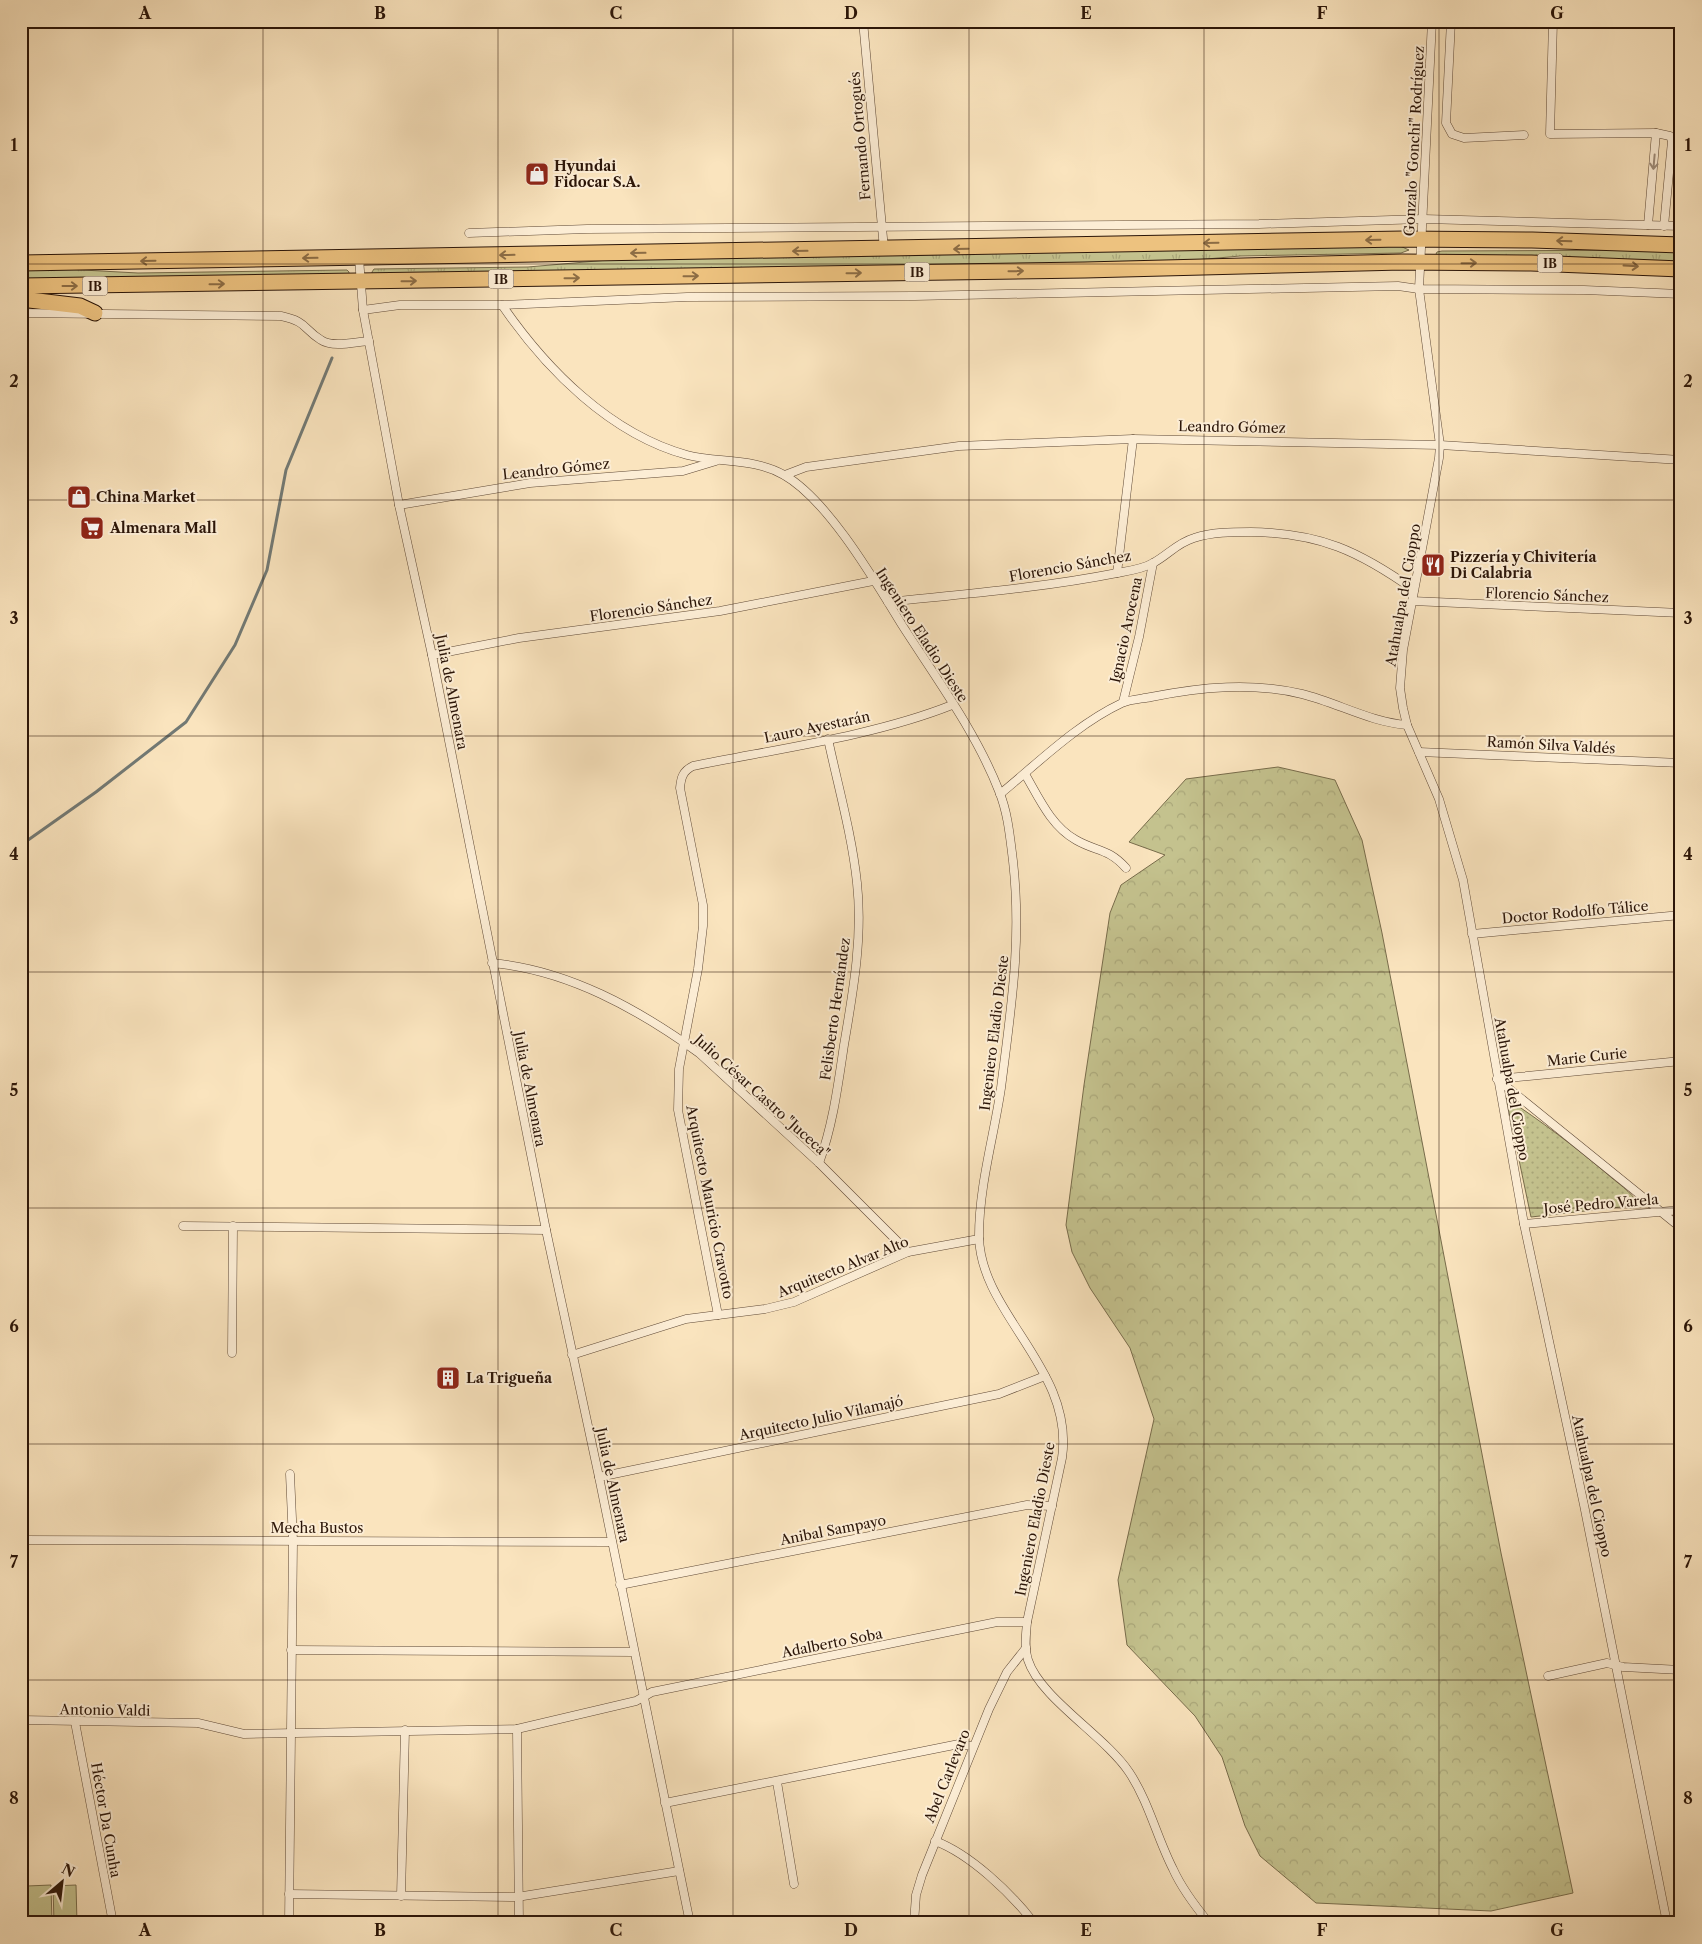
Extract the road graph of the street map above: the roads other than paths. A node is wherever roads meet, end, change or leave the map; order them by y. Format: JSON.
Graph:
{"nodes":[{"id":1,"x":863,"y":21,"type":"edge"},
{"id":2,"x":1432,"y":21,"type":"edge"},
{"id":3,"x":1451,"y":21,"type":"edge"},
{"id":4,"x":1481,"y":21,"type":"edge"},
{"id":5,"x":1554,"y":21,"type":"edge"},
{"id":6,"x":1533,"y":22,"type":"edge"},
{"id":7,"x":1656,"y":134,"type":"junction"},
{"id":8,"x":1524,"y":135,"type":"dead end"},
{"id":9,"x":1424,"y":218,"type":"junction"},
{"id":10,"x":1648,"y":225,"type":"junction"},
{"id":11,"x":1664,"y":226,"type":"junction"},
{"id":12,"x":1681,"y":226,"type":"edge"},
{"id":13,"x":880,"y":227,"type":"junction"},
{"id":14,"x":469,"y":233,"type":"dead end"},
{"id":15,"x":1422,"y":240,"type":"junction"},
{"id":16,"x":1681,"y":245,"type":"edge"},
{"id":17,"x":884,"y":249,"type":"junction"},
{"id":18,"x":359,"y":258,"type":"junction"},
{"id":19,"x":21,"y":263,"type":"edge"},
{"id":20,"x":1420,"y":263,"type":"junction"},
{"id":21,"x":1681,"y":268,"type":"edge"},
{"id":22,"x":360,"y":282,"type":"junction"},
{"id":23,"x":21,"y":286,"type":"edge"},
{"id":24,"x":1419,"y":289,"type":"junction"},
{"id":25,"x":1681,"y":294,"type":"edge"},
{"id":26,"x":21,"y":299,"type":"edge"},
{"id":27,"x":502,"y":305,"type":"junction"},
{"id":28,"x":363,"y":310,"type":"junction"},
{"id":29,"x":21,"y":313,"type":"edge"},
{"id":30,"x":95,"y":313,"type":"junction"},
{"id":31,"x":369,"y":341,"type":"junction"},
{"id":32,"x":1133,"y":439,"type":"junction"},
{"id":33,"x":1440,"y":445,"type":"junction"},
{"id":34,"x":1681,"y":460,"type":"edge"},
{"id":35,"x":716,"y":461,"type":"junction"},
{"id":36,"x":785,"y":475,"type":"junction"},
{"id":37,"x":399,"y":505,"type":"junction"},
{"id":38,"x":1153,"y":563,"type":"junction"},
{"id":39,"x":1116,"y":573,"type":"junction"},
{"id":40,"x":873,"y":581,"type":"junction"},
{"id":41,"x":1414,"y":590,"type":"junction"},
{"id":42,"x":1412,"y":601,"type":"junction"},
{"id":43,"x":888,"y":602,"type":"junction"},
{"id":44,"x":1681,"y":613,"type":"edge"},
{"id":45,"x":432,"y":655,"type":"junction"},
{"id":46,"x":1124,"y":702,"type":"junction"},
{"id":47,"x":952,"y":705,"type":"junction"},
{"id":48,"x":1408,"y":725,"type":"junction"},
{"id":49,"x":828,"y":739,"type":"junction"},
{"id":50,"x":1419,"y":752,"type":"junction"},
{"id":51,"x":1681,"y":763,"type":"edge"},
{"id":52,"x":686,"y":769,"type":"joint"},
{"id":53,"x":1025,"y":774,"type":"junction"},
{"id":54,"x":1000,"y":794,"type":"junction"},
{"id":55,"x":1126,"y":868,"type":"dead end"},
{"id":56,"x":1681,"y":915,"type":"edge"},
{"id":57,"x":1472,"y":934,"type":"junction"},
{"id":58,"x":492,"y":963,"type":"junction"},
{"id":59,"x":683,"y":1042,"type":"junction"},
{"id":60,"x":1681,"y":1061,"type":"edge"},
{"id":61,"x":1496,"y":1079,"type":"junction"},
{"id":62,"x":819,"y":1163,"type":"junction"},
{"id":63,"x":1681,"y":1210,"type":"edge"},
{"id":64,"x":1662,"y":1211,"type":"junction"},
{"id":65,"x":1524,"y":1224,"type":"junction"},
{"id":66,"x":183,"y":1226,"type":"dead end"},
{"id":67,"x":233,"y":1226,"type":"junction"},
{"id":68,"x":1681,"y":1228,"type":"edge"},
{"id":69,"x":546,"y":1230,"type":"junction"},
{"id":70,"x":979,"y":1239,"type":"junction"},
{"id":71,"x":908,"y":1252,"type":"junction"},
{"id":72,"x":718,"y":1315,"type":"junction"},
{"id":73,"x":232,"y":1353,"type":"dead end"},
{"id":74,"x":572,"y":1355,"type":"junction"},
{"id":75,"x":1046,"y":1376,"type":"junction"},
{"id":76,"x":290,"y":1474,"type":"dead end"},
{"id":77,"x":599,"y":1477,"type":"junction"},
{"id":78,"x":1052,"y":1506,"type":"junction"},
{"id":79,"x":21,"y":1540,"type":"edge"},
{"id":80,"x":293,"y":1541,"type":"junction"},
{"id":81,"x":612,"y":1542,"type":"junction"},
{"id":82,"x":620,"y":1585,"type":"junction"},
{"id":83,"x":1027,"y":1622,"type":"junction"},
{"id":84,"x":1026,"y":1648,"type":"junction"},
{"id":85,"x":291,"y":1650,"type":"junction"},
{"id":86,"x":634,"y":1652,"type":"junction"},
{"id":87,"x":1615,"y":1665,"type":"junction"},
{"id":88,"x":1681,"y":1670,"type":"edge"},
{"id":89,"x":1548,"y":1676,"type":"dead end"},
{"id":90,"x":643,"y":1697,"type":"junction"},
{"id":91,"x":21,"y":1720,"type":"edge"},
{"id":92,"x":75,"y":1722,"type":"junction"},
{"id":93,"x":517,"y":1729,"type":"junction"},
{"id":94,"x":405,"y":1730,"type":"junction"},
{"id":95,"x":289,"y":1733,"type":"junction"},
{"id":96,"x":972,"y":1746,"type":"junction"},
{"id":97,"x":777,"y":1782,"type":"junction"},
{"id":98,"x":665,"y":1803,"type":"junction"},
{"id":99,"x":935,"y":1841,"type":"junction"},
{"id":100,"x":679,"y":1871,"type":"junction"},
{"id":101,"x":794,"y":1884,"type":"dead end"},
{"id":102,"x":289,"y":1894,"type":"junction"},
{"id":103,"x":401,"y":1896,"type":"junction"},
{"id":104,"x":517,"y":1897,"type":"junction"},
{"id":105,"x":1681,"y":1915,"type":"edge"},
{"id":106,"x":113,"y":1923,"type":"edge"},
{"id":107,"x":289,"y":1923,"type":"edge"},
{"id":108,"x":519,"y":1923,"type":"edge"},
{"id":109,"x":690,"y":1923,"type":"edge"},
{"id":110,"x":914,"y":1923,"type":"edge"},
{"id":111,"x":1034,"y":1923,"type":"edge"},
{"id":112,"x":1209,"y":1923,"type":"edge"},
{"id":113,"x":1668,"y":1923,"type":"edge"},
{"id":114,"x":1674,"y":1923,"type":"edge"}],
"edges":[{"from":1,"to":13,"type":"street","name":"Fernando Ortogués"},
{"from":2,"to":9,"type":"street","name":"Gonzalo \"Gonchi\" Rodríguez"},
{"from":3,"to":8,"type":"street"},
{"from":4,"to":6,"type":"street"},
{"from":5,"to":7,"type":"street"},
{"from":7,"to":10,"type":"street","one_way":true},
{"from":7,"to":11,"type":"street"},
{"from":9,"to":10,"type":"street"},
{"from":9,"to":13,"type":"street"},
{"from":9,"to":15,"type":"street","name":"Gonzalo \"Gonchi\" Rodríguez"},
{"from":10,"to":11,"type":"street"},
{"from":11,"to":12,"type":"street"},
{"from":13,"to":14,"type":"street"},
{"from":13,"to":17,"type":"street","name":"Fernando Ortogués"},
{"from":16,"to":15,"type":"highway","number":"IB","one_way":true},
{"from":15,"to":17,"type":"highway","number":"IB","one_way":true},
{"from":15,"to":20,"type":"street","name":"Gonzalo \"Gonchi\" Rodríguez"},
{"from":17,"to":18,"type":"highway","number":"IB","one_way":true},
{"from":18,"to":19,"type":"highway","number":"IB","one_way":true},
{"from":18,"to":22,"type":"street","name":"Julia de Almenara"},
{"from":20,"to":21,"type":"highway","number":"IB","one_way":true},
{"from":22,"to":20,"type":"highway","number":"IB","one_way":true},
{"from":20,"to":24,"type":"street","name":"Atahualpa del Cioppo"},
{"from":23,"to":22,"type":"highway","number":"IB","one_way":true},
{"from":22,"to":28,"type":"street","name":"Julia de Almenara"},
{"from":24,"to":25,"type":"street"},
{"from":24,"to":27,"type":"street"},
{"from":24,"to":33,"type":"street","name":"Atahualpa del Cioppo"},
{"from":26,"to":30,"type":"highway"},
{"from":27,"to":28,"type":"street"},
{"from":27,"to":35,"type":"street","name":"Ingeniero Eladio Dieste"},
{"from":28,"to":31,"type":"street","name":"Julia de Almenara"},
{"from":29,"to":30,"type":"street"},
{"from":30,"to":31,"type":"street"},
{"from":31,"to":37,"type":"street","name":"Julia de Almenara"},
{"from":32,"to":33,"type":"street","name":"Leandro Gómez"},
{"from":32,"to":36,"type":"street","name":"Leandro Gómez"},
{"from":32,"to":39,"type":"street","name":"Ignacio Arocena"},
{"from":33,"to":34,"type":"street","name":"Leandro Gómez"},
{"from":33,"to":41,"type":"street","name":"Atahualpa del Cioppo"},
{"from":35,"to":36,"type":"street","name":"Ingeniero Eladio Dieste"},
{"from":35,"to":37,"type":"street","name":"Leandro Gómez"},
{"from":36,"to":40,"type":"street","name":"Ingeniero Eladio Dieste"},
{"from":37,"to":45,"type":"street","name":"Julia de Almenara"},
{"from":38,"to":39,"type":"street","name":"Florencio Sánchez"},
{"from":38,"to":41,"type":"street","name":"Florencio Sánchez"},
{"from":38,"to":46,"type":"street","name":"Ignacio Arocena"},
{"from":39,"to":43,"type":"street","name":"Florencio Sánchez"},
{"from":40,"to":43,"type":"street","name":"Ingeniero Eladio Dieste"},
{"from":40,"to":45,"type":"street","name":"Florencio Sánchez"},
{"from":41,"to":42,"type":"street","name":"Atahualpa del Cioppo"},
{"from":42,"to":44,"type":"street","name":"Florencio Sánchez"},
{"from":42,"to":48,"type":"street","name":"Atahualpa del Cioppo"},
{"from":43,"to":47,"type":"street","name":"Ingeniero Eladio Dieste"},
{"from":45,"to":58,"type":"street","name":"Julia de Almenara"},
{"from":46,"to":48,"type":"street"},
{"from":46,"to":53,"type":"street"},
{"from":47,"to":49,"type":"street","name":"Lauro Ayestarán"},
{"from":47,"to":54,"type":"street","name":"Ingeniero Eladio Dieste"},
{"from":48,"to":50,"type":"street","name":"Atahualpa del Cioppo"},
{"from":49,"to":52,"type":"street","name":"Lauro Ayestarán"},
{"from":49,"to":62,"type":"street","name":"Felisberto Hernández"},
{"from":50,"to":51,"type":"street","name":"Ramón Silva Valdés"},
{"from":50,"to":57,"type":"street","name":"Atahualpa del Cioppo"},
{"from":52,"to":59,"type":"street","name":"Arquitecto Mauricio Cravotto"},
{"from":53,"to":54,"type":"street"},
{"from":53,"to":55,"type":"street"},
{"from":54,"to":70,"type":"street","name":"Ingeniero Eladio Dieste"},
{"from":56,"to":57,"type":"street","name":"Doctor Rodolfo Tálice"},
{"from":57,"to":61,"type":"street","name":"Atahualpa del Cioppo"},
{"from":58,"to":59,"type":"street","name":"Julio César Castro \"Juceca\""},
{"from":58,"to":69,"type":"street","name":"Julia de Almenara"},
{"from":59,"to":62,"type":"street","name":"Julio César Castro \"Juceca\""},
{"from":59,"to":72,"type":"street","name":"Arquitecto Mauricio Cravotto"},
{"from":60,"to":61,"type":"street","name":"Marie Curie"},
{"from":61,"to":64,"type":"street"},
{"from":61,"to":65,"type":"street","name":"Atahualpa del Cioppo"},
{"from":62,"to":71,"type":"street","name":"Julio César Castro \"Juceca\""},
{"from":63,"to":64,"type":"street","name":"José Pedro Varela"},
{"from":64,"to":65,"type":"street","name":"José Pedro Varela"},
{"from":64,"to":68,"type":"street"},
{"from":65,"to":87,"type":"street","name":"Atahualpa del Cioppo"},
{"from":66,"to":67,"type":"street"},
{"from":67,"to":69,"type":"street"},
{"from":67,"to":73,"type":"street"},
{"from":69,"to":74,"type":"street","name":"Julia de Almenara"},
{"from":70,"to":71,"type":"street","name":"Arquitecto Alvar Alto"},
{"from":70,"to":75,"type":"street","name":"Ingeniero Eladio Dieste"},
{"from":71,"to":72,"type":"street","name":"Arquitecto Alvar Alto"},
{"from":72,"to":74,"type":"street","name":"Arquitecto Alvar Alto"},
{"from":74,"to":77,"type":"street","name":"Julia de Almenara"},
{"from":75,"to":77,"type":"street","name":"Arquitecto Julio Vilamajó"},
{"from":75,"to":78,"type":"street","name":"Ingeniero Eladio Dieste"},
{"from":76,"to":80,"type":"street"},
{"from":77,"to":81,"type":"street","name":"Julia de Almenara"},
{"from":78,"to":82,"type":"street","name":"Anibal Sampayo"},
{"from":78,"to":83,"type":"street","name":"Ingeniero Eladio Dieste"},
{"from":79,"to":80,"type":"street","name":"Mecha Bustos"},
{"from":80,"to":81,"type":"street","name":"Mecha Bustos"},
{"from":80,"to":85,"type":"street"},
{"from":81,"to":82,"type":"street","name":"Julia de Almenara"},
{"from":82,"to":86,"type":"street","name":"Julia de Almenara"},
{"from":83,"to":84,"type":"street","name":"Ingeniero Eladio Dieste"},
{"from":83,"to":90,"type":"street","name":"Adalberto Soba"},
{"from":84,"to":96,"type":"street","name":"Abel Carlevaro"},
{"from":84,"to":112,"type":"street","name":"Ingeniero Eladio Dieste"},
{"from":85,"to":86,"type":"street"},
{"from":85,"to":95,"type":"street"},
{"from":86,"to":90,"type":"street","name":"Julia de Almenara"},
{"from":87,"to":88,"type":"street"},
{"from":87,"to":89,"type":"street"},
{"from":87,"to":113,"type":"street","name":"Atahualpa del Cioppo"},
{"from":90,"to":93,"type":"street","name":"Adalberto Soba"},
{"from":90,"to":98,"type":"street","name":"Julia de Almenara"},
{"from":91,"to":92,"type":"street","name":"Antonio Valdi"},
{"from":92,"to":95,"type":"street","name":"Antonio Valdi"},
{"from":92,"to":106,"type":"street","name":"Héctor Da Cunha"},
{"from":93,"to":94,"type":"street","name":"Adalberto Soba"},
{"from":93,"to":104,"type":"street"},
{"from":94,"to":95,"type":"street","name":"Antonio Valdi"},
{"from":94,"to":103,"type":"street"},
{"from":95,"to":102,"type":"street"},
{"from":96,"to":97,"type":"street"},
{"from":96,"to":99,"type":"street","name":"Abel Carlevaro"},
{"from":97,"to":98,"type":"street"},
{"from":97,"to":101,"type":"street"},
{"from":98,"to":100,"type":"street","name":"Julia de Almenara"},
{"from":99,"to":110,"type":"street","name":"Abel Carlevaro"},
{"from":99,"to":111,"type":"street"},
{"from":100,"to":104,"type":"street"},
{"from":100,"to":109,"type":"street","name":"Julia de Almenara"},
{"from":102,"to":103,"type":"street"},
{"from":102,"to":107,"type":"street"},
{"from":103,"to":104,"type":"street"},
{"from":104,"to":108,"type":"street"},
{"from":105,"to":114,"type":"street"}]}
